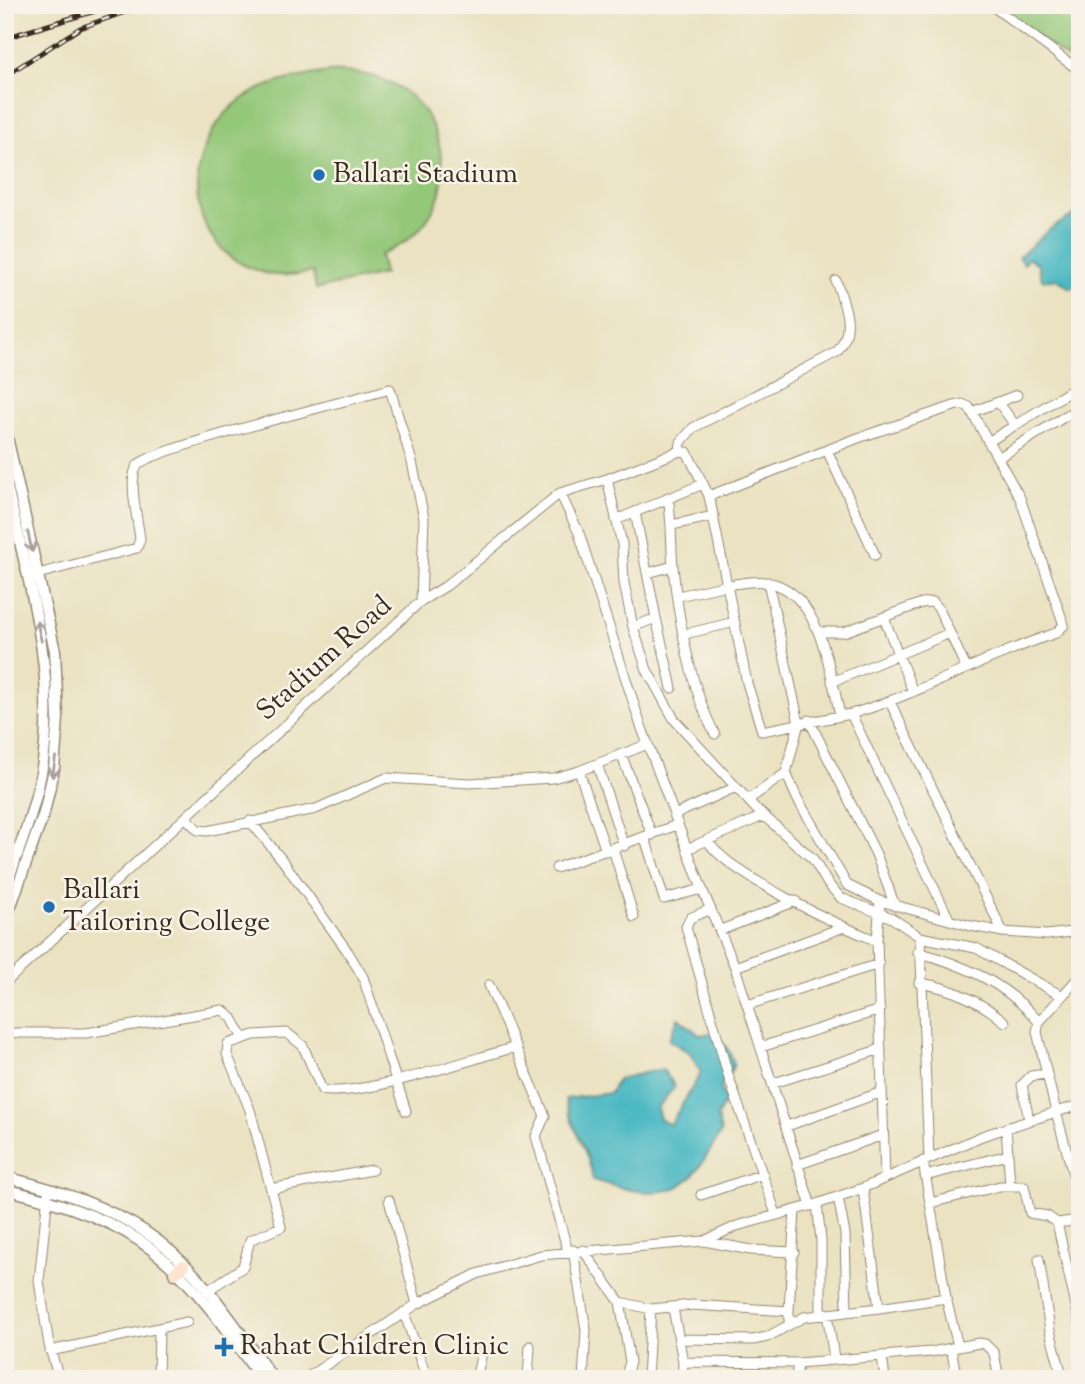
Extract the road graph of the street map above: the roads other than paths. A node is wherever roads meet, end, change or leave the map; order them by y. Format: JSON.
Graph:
{"nodes":[{"id":1,"x":991,"y":5,"type":"edge"},
{"id":2,"x":1080,"y":71,"type":"edge"},
{"id":3,"x":836,"y":281,"type":"dead end"},
{"id":4,"x":1080,"y":385,"type":"edge"},
{"id":5,"x":1017,"y":395,"type":"dead end"},
{"id":6,"x":998,"y":402,"type":"junction"},
{"id":7,"x":1080,"y":407,"type":"edge"},
{"id":8,"x":972,"y":412,"type":"junction"},
{"id":9,"x":1014,"y":425,"type":"junction"},
{"id":10,"x":5,"y":428,"type":"edge"},
{"id":11,"x":988,"y":442,"type":"junction"},
{"id":12,"x":827,"y":450,"type":"junction"},
{"id":13,"x":680,"y":452,"type":"junction"},
{"id":14,"x":999,"y":458,"type":"junction"},
{"id":15,"x":5,"y":478,"type":"edge"},
{"id":16,"x":607,"y":479,"type":"junction"},
{"id":17,"x":704,"y":484,"type":"junction"},
{"id":18,"x":559,"y":493,"type":"junction"},
{"id":19,"x":709,"y":496,"type":"junction"},
{"id":20,"x":668,"y":497,"type":"junction"},
{"id":21,"x":635,"y":512,"type":"junction"},
{"id":22,"x":714,"y":516,"type":"junction"},
{"id":23,"x":616,"y":520,"type":"junction"},
{"id":24,"x":672,"y":525,"type":"junction"},
{"id":25,"x":875,"y":555,"type":"dead end"},
{"id":26,"x":673,"y":566,"type":"junction"},
{"id":27,"x":648,"y":573,"type":"junction"},
{"id":28,"x":38,"y":574,"type":"junction"},
{"id":29,"x":27,"y":577,"type":"junction"},
{"id":30,"x":768,"y":582,"type":"junction"},
{"id":31,"x":727,"y":585,"type":"junction"},
{"id":32,"x":678,"y":596,"type":"junction"},
{"id":33,"x":421,"y":601,"type":"junction"},
{"id":34,"x":656,"y":618,"type":"junction"},
{"id":35,"x":884,"y":618,"type":"junction"},
{"id":36,"x":735,"y":622,"type":"junction"},
{"id":37,"x":633,"y":627,"type":"junction"},
{"id":38,"x":820,"y":632,"type":"junction"},
{"id":39,"x":950,"y":633,"type":"junction"},
{"id":40,"x":685,"y":634,"type":"junction"},
{"id":41,"x":899,"y":656,"type":"junction"},
{"id":42,"x":966,"y":668,"type":"junction"},
{"id":43,"x":832,"y":682,"type":"junction"},
{"id":44,"x":672,"y":688,"type":"dead end"},
{"id":45,"x":913,"y":692,"type":"junction"},
{"id":46,"x":890,"y":702,"type":"junction"},
{"id":47,"x":851,"y":714,"type":"junction"},
{"id":48,"x":840,"y":715,"type":"junction"},
{"id":49,"x":804,"y":722,"type":"junction"},
{"id":50,"x":715,"y":734,"type":"dead end"},
{"id":51,"x":648,"y":744,"type":"junction"},
{"id":52,"x":621,"y":754,"type":"junction"},
{"id":53,"x":597,"y":764,"type":"junction"},
{"id":54,"x":579,"y":771,"type":"junction"},
{"id":55,"x":786,"y":773,"type":"junction"},
{"id":56,"x":736,"y":787,"type":"junction"},
{"id":57,"x":748,"y":800,"type":"junction"},
{"id":58,"x":674,"y":815,"type":"junction"},
{"id":59,"x":764,"y":816,"type":"junction"},
{"id":60,"x":188,"y":820,"type":"junction"},
{"id":61,"x":250,"y":821,"type":"junction"},
{"id":62,"x":677,"y":825,"type":"junction"},
{"id":63,"x":24,"y":833,"type":"junction"},
{"id":64,"x":648,"y":836,"type":"junction"},
{"id":65,"x":37,"y":837,"type":"junction"},
{"id":66,"x":708,"y":841,"type":"junction"},
{"id":67,"x":624,"y":846,"type":"junction"},
{"id":68,"x":687,"y":849,"type":"junction"},
{"id":69,"x":610,"y":850,"type":"junction"},
{"id":70,"x":556,"y":868,"type":"dead end"},
{"id":71,"x":5,"y":888,"type":"edge"},
{"id":72,"x":702,"y":889,"type":"junction"},
{"id":73,"x":796,"y":901,"type":"junction"},
{"id":74,"x":880,"y":901,"type":"junction"},
{"id":75,"x":895,"y":906,"type":"junction"},
{"id":76,"x":711,"y":909,"type":"junction"},
{"id":77,"x":879,"y":915,"type":"junction"},
{"id":78,"x":634,"y":917,"type":"dead end"},
{"id":79,"x":949,"y":919,"type":"junction"},
{"id":80,"x":5,"y":922,"type":"edge"},
{"id":81,"x":844,"y":927,"type":"junction"},
{"id":82,"x":721,"y":930,"type":"junction"},
{"id":83,"x":1080,"y":931,"type":"edge"},
{"id":84,"x":1003,"y":932,"type":"junction"},
{"id":85,"x":919,"y":937,"type":"junction"},
{"id":86,"x":877,"y":941,"type":"junction"},
{"id":87,"x":918,"y":952,"type":"junction"},
{"id":88,"x":879,"y":964,"type":"junction"},
{"id":89,"x":735,"y":967,"type":"junction"},
{"id":90,"x":1080,"y":976,"type":"edge"},
{"id":91,"x":5,"y":982,"type":"edge"},
{"id":92,"x":919,"y":983,"type":"junction"},
{"id":93,"x":489,"y":985,"type":"dead end"},
{"id":94,"x":1062,"y":996,"type":"junction"},
{"id":95,"x":747,"y":1005,"type":"junction"},
{"id":96,"x":880,"y":1010,"type":"junction"},
{"id":97,"x":1005,"y":1022,"type":"dead end"},
{"id":98,"x":1039,"y":1022,"type":"junction"},
{"id":99,"x":5,"y":1033,"type":"edge"},
{"id":100,"x":243,"y":1038,"type":"junction"},
{"id":101,"x":516,"y":1047,"type":"junction"},
{"id":102,"x":761,"y":1047,"type":"junction"},
{"id":103,"x":881,"y":1049,"type":"junction"},
{"id":104,"x":1046,"y":1074,"type":"junction"},
{"id":105,"x":396,"y":1080,"type":"junction"},
{"id":106,"x":774,"y":1083,"type":"junction"},
{"id":107,"x":882,"y":1092,"type":"junction"},
{"id":108,"x":1080,"y":1105,"type":"edge"},
{"id":109,"x":406,"y":1111,"type":"dead end"},
{"id":110,"x":1056,"y":1112,"type":"junction"},
{"id":111,"x":1029,"y":1120,"type":"junction"},
{"id":112,"x":788,"y":1126,"type":"junction"},
{"id":113,"x":1006,"y":1128,"type":"junction"},
{"id":114,"x":883,"y":1135,"type":"junction"},
{"id":115,"x":1008,"y":1155,"type":"junction"},
{"id":116,"x":926,"y":1160,"type":"junction"},
{"id":117,"x":797,"y":1165,"type":"junction"},
{"id":118,"x":372,"y":1170,"type":"dead end"},
{"id":119,"x":763,"y":1174,"type":"junction"},
{"id":120,"x":925,"y":1176,"type":"junction"},
{"id":121,"x":5,"y":1177,"type":"edge"},
{"id":122,"x":885,"y":1177,"type":"junction"},
{"id":123,"x":1010,"y":1186,"type":"junction"},
{"id":124,"x":49,"y":1188,"type":"junction"},
{"id":125,"x":863,"y":1188,"type":"junction"},
{"id":126,"x":5,"y":1189,"type":"edge"},
{"id":127,"x":271,"y":1189,"type":"junction"},
{"id":128,"x":701,"y":1195,"type":"dead end"},
{"id":129,"x":838,"y":1197,"type":"junction"},
{"id":130,"x":1080,"y":1199,"type":"edge"},
{"id":131,"x":48,"y":1200,"type":"junction"},
{"id":132,"x":389,"y":1200,"type":"dead end"},
{"id":133,"x":930,"y":1203,"type":"junction"},
{"id":134,"x":814,"y":1205,"type":"junction"},
{"id":135,"x":795,"y":1210,"type":"junction"},
{"id":136,"x":776,"y":1214,"type":"junction"},
{"id":137,"x":1080,"y":1220,"type":"edge"},
{"id":138,"x":1057,"y":1223,"type":"junction"},
{"id":139,"x":704,"y":1241,"type":"junction"},
{"id":140,"x":575,"y":1251,"type":"junction"},
{"id":141,"x":794,"y":1252,"type":"junction"},
{"id":142,"x":1040,"y":1259,"type":"dead end"},
{"id":143,"x":179,"y":1269,"type":"junction"},
{"id":144,"x":207,"y":1291,"type":"junction"},
{"id":145,"x":946,"y":1298,"type":"junction"},
{"id":146,"x":620,"y":1302,"type":"junction"},
{"id":147,"x":417,"y":1304,"type":"junction"},
{"id":148,"x":673,"y":1308,"type":"junction"},
{"id":149,"x":879,"y":1308,"type":"junction"},
{"id":150,"x":650,"y":1309,"type":"junction"},
{"id":151,"x":789,"y":1311,"type":"junction"},
{"id":152,"x":847,"y":1311,"type":"junction"},
{"id":153,"x":404,"y":1312,"type":"junction"},
{"id":154,"x":824,"y":1313,"type":"junction"},
{"id":155,"x":187,"y":1322,"type":"dead end"},
{"id":156,"x":789,"y":1323,"type":"junction"},
{"id":157,"x":1080,"y":1323,"type":"edge"},
{"id":158,"x":159,"y":1328,"type":"junction"},
{"id":159,"x":680,"y":1339,"type":"junction"},
{"id":160,"x":530,"y":1346,"type":"dead end"},
{"id":161,"x":955,"y":1347,"type":"junction"},
{"id":162,"x":50,"y":1351,"type":"junction"},
{"id":163,"x":882,"y":1356,"type":"junction"},
{"id":164,"x":481,"y":1357,"type":"dead end"},
{"id":165,"x":834,"y":1359,"type":"junction"},
{"id":166,"x":683,"y":1362,"type":"junction"},
{"id":167,"x":797,"y":1363,"type":"junction"},
{"id":168,"x":59,"y":1379,"type":"edge"},
{"id":169,"x":158,"y":1379,"type":"edge"},
{"id":170,"x":261,"y":1379,"type":"edge"},
{"id":171,"x":273,"y":1379,"type":"edge"},
{"id":172,"x":305,"y":1379,"type":"edge"},
{"id":173,"x":427,"y":1379,"type":"edge"},
{"id":174,"x":476,"y":1379,"type":"edge"},
{"id":175,"x":528,"y":1379,"type":"edge"},
{"id":176,"x":583,"y":1379,"type":"edge"},
{"id":177,"x":625,"y":1379,"type":"edge"},
{"id":178,"x":646,"y":1379,"type":"edge"},
{"id":179,"x":682,"y":1379,"type":"edge"},
{"id":180,"x":796,"y":1379,"type":"edge"},
{"id":181,"x":885,"y":1379,"type":"edge"},
{"id":182,"x":957,"y":1379,"type":"edge"},
{"id":183,"x":999,"y":1379,"type":"edge"},
{"id":184,"x":1063,"y":1379,"type":"edge"}],
"edges":[{"from":1,"to":2,"type":"street"},
{"from":3,"to":13,"type":"street"},
{"from":4,"to":9,"type":"street"},
{"from":5,"to":6,"type":"street"},
{"from":6,"to":8,"type":"street"},
{"from":6,"to":9,"type":"street"},
{"from":7,"to":14,"type":"street"},
{"from":8,"to":11,"type":"street"},
{"from":8,"to":12,"type":"street"},
{"from":9,"to":11,"type":"street"},
{"from":10,"to":28,"type":"street","one_way":true},
{"from":11,"to":14,"type":"street"},
{"from":12,"to":19,"type":"street"},
{"from":12,"to":25,"type":"street"},
{"from":13,"to":16,"type":"street"},
{"from":13,"to":17,"type":"street"},
{"from":14,"to":42,"type":"street"},
{"from":15,"to":29,"type":"street"},
{"from":16,"to":18,"type":"street"},
{"from":16,"to":23,"type":"street"},
{"from":17,"to":19,"type":"street"},
{"from":17,"to":20,"type":"street"},
{"from":18,"to":33,"type":"street"},
{"from":18,"to":51,"type":"street"},
{"from":19,"to":22,"type":"street"},
{"from":20,"to":21,"type":"street"},
{"from":20,"to":24,"type":"street"},
{"from":21,"to":23,"type":"street"},
{"from":21,"to":27,"type":"street"},
{"from":22,"to":24,"type":"street"},
{"from":22,"to":31,"type":"street"},
{"from":23,"to":37,"type":"street"},
{"from":24,"to":26,"type":"street"},
{"from":26,"to":27,"type":"street"},
{"from":26,"to":32,"type":"street"},
{"from":27,"to":34,"type":"street"},
{"from":28,"to":29,"type":"street","name":"Stadium Road"},
{"from":28,"to":33,"type":"street","name":"Stadium Road"},
{"from":28,"to":65,"type":"street","one_way":true},
{"from":63,"to":29,"type":"street","one_way":true},
{"from":30,"to":31,"type":"street"},
{"from":30,"to":38,"type":"street"},
{"from":30,"to":49,"type":"street"},
{"from":31,"to":32,"type":"street"},
{"from":31,"to":36,"type":"street"},
{"from":32,"to":40,"type":"street"},
{"from":33,"to":60,"type":"street","name":"Stadium Road"},
{"from":34,"to":37,"type":"street"},
{"from":34,"to":44,"type":"street"},
{"from":35,"to":38,"type":"street"},
{"from":35,"to":39,"type":"street"},
{"from":35,"to":41,"type":"street"},
{"from":36,"to":40,"type":"street"},
{"from":36,"to":49,"type":"street"},
{"from":37,"to":56,"type":"street"},
{"from":38,"to":43,"type":"street"},
{"from":39,"to":41,"type":"street"},
{"from":39,"to":42,"type":"street"},
{"from":40,"to":50,"type":"street"},
{"from":41,"to":43,"type":"street"},
{"from":41,"to":45,"type":"street"},
{"from":42,"to":45,"type":"street"},
{"from":43,"to":48,"type":"street"},
{"from":45,"to":46,"type":"street"},
{"from":46,"to":47,"type":"street"},
{"from":46,"to":84,"type":"street"},
{"from":47,"to":48,"type":"street"},
{"from":47,"to":79,"type":"street"},
{"from":48,"to":49,"type":"street"},
{"from":49,"to":55,"type":"street"},
{"from":49,"to":75,"type":"street"},
{"from":51,"to":52,"type":"street"},
{"from":51,"to":58,"type":"street"},
{"from":52,"to":53,"type":"street"},
{"from":52,"to":64,"type":"street"},
{"from":53,"to":54,"type":"street"},
{"from":53,"to":67,"type":"street"},
{"from":54,"to":61,"type":"street"},
{"from":54,"to":69,"type":"street"},
{"from":55,"to":57,"type":"street"},
{"from":55,"to":74,"type":"street"},
{"from":56,"to":57,"type":"street"},
{"from":56,"to":58,"type":"street"},
{"from":57,"to":59,"type":"street"},
{"from":58,"to":62,"type":"street"},
{"from":59,"to":66,"type":"street"},
{"from":59,"to":77,"type":"street"},
{"from":60,"to":61,"type":"street"},
{"from":60,"to":91,"type":"street","name":"Stadium Road"},
{"from":61,"to":105,"type":"street"},
{"from":62,"to":64,"type":"street"},
{"from":62,"to":68,"type":"street"},
{"from":63,"to":65,"type":"street"},
{"from":63,"to":71,"type":"street"},
{"from":64,"to":67,"type":"street"},
{"from":64,"to":72,"type":"street"},
{"from":65,"to":80,"type":"street"},
{"from":66,"to":68,"type":"street"},
{"from":66,"to":73,"type":"street"},
{"from":67,"to":69,"type":"street"},
{"from":68,"to":72,"type":"street"},
{"from":69,"to":70,"type":"street"},
{"from":69,"to":78,"type":"street"},
{"from":72,"to":76,"type":"street"},
{"from":73,"to":81,"type":"street"},
{"from":73,"to":82,"type":"street"},
{"from":74,"to":75,"type":"street"},
{"from":74,"to":77,"type":"street"},
{"from":75,"to":79,"type":"street"},
{"from":76,"to":82,"type":"street"},
{"from":76,"to":119,"type":"street"},
{"from":77,"to":85,"type":"street"},
{"from":77,"to":86,"type":"street"},
{"from":79,"to":84,"type":"street"},
{"from":81,"to":86,"type":"street"},
{"from":81,"to":89,"type":"street"},
{"from":82,"to":89,"type":"street"},
{"from":83,"to":84,"type":"street"},
{"from":85,"to":87,"type":"street"},
{"from":85,"to":94,"type":"street"},
{"from":86,"to":88,"type":"street"},
{"from":87,"to":92,"type":"street"},
{"from":87,"to":98,"type":"street"},
{"from":88,"to":95,"type":"street"},
{"from":88,"to":96,"type":"street"},
{"from":89,"to":95,"type":"street"},
{"from":90,"to":94,"type":"street"},
{"from":92,"to":97,"type":"street"},
{"from":92,"to":116,"type":"street"},
{"from":93,"to":101,"type":"street"},
{"from":94,"to":98,"type":"street"},
{"from":95,"to":102,"type":"street"},
{"from":96,"to":102,"type":"street"},
{"from":96,"to":103,"type":"street"},
{"from":98,"to":104,"type":"street"},
{"from":99,"to":100,"type":"street"},
{"from":100,"to":105,"type":"street"},
{"from":100,"to":127,"type":"street"},
{"from":101,"to":105,"type":"street"},
{"from":101,"to":140,"type":"street"},
{"from":102,"to":106,"type":"street"},
{"from":103,"to":106,"type":"street"},
{"from":103,"to":107,"type":"street"},
{"from":104,"to":110,"type":"street"},
{"from":104,"to":111,"type":"street"},
{"from":105,"to":109,"type":"street"},
{"from":106,"to":112,"type":"street"},
{"from":107,"to":112,"type":"street"},
{"from":107,"to":114,"type":"street"},
{"from":108,"to":110,"type":"street"},
{"from":110,"to":111,"type":"street"},
{"from":110,"to":130,"type":"street"},
{"from":111,"to":113,"type":"street"},
{"from":112,"to":117,"type":"street"},
{"from":113,"to":115,"type":"street"},
{"from":113,"to":116,"type":"street"},
{"from":114,"to":117,"type":"street"},
{"from":114,"to":122,"type":"street"},
{"from":115,"to":120,"type":"street"},
{"from":115,"to":123,"type":"street"},
{"from":116,"to":120,"type":"street"},
{"from":116,"to":122,"type":"street"},
{"from":117,"to":134,"type":"street"},
{"from":118,"to":127,"type":"street"},
{"from":119,"to":128,"type":"street"},
{"from":119,"to":136,"type":"street"},
{"from":120,"to":133,"type":"street"},
{"from":121,"to":124,"type":"street"},
{"from":122,"to":125,"type":"street"},
{"from":123,"to":133,"type":"street"},
{"from":123,"to":138,"type":"street"},
{"from":124,"to":131,"type":"street"},
{"from":124,"to":143,"type":"street"},
{"from":125,"to":129,"type":"street"},
{"from":125,"to":149,"type":"street"},
{"from":126,"to":131,"type":"street"},
{"from":127,"to":144,"type":"street"},
{"from":129,"to":134,"type":"street"},
{"from":129,"to":152,"type":"street"},
{"from":131,"to":143,"type":"street"},
{"from":131,"to":162,"type":"street"},
{"from":132,"to":147,"type":"street"},
{"from":133,"to":145,"type":"street"},
{"from":134,"to":135,"type":"street"},
{"from":134,"to":154,"type":"street"},
{"from":135,"to":136,"type":"street"},
{"from":135,"to":141,"type":"street"},
{"from":136,"to":139,"type":"street"},
{"from":137,"to":138,"type":"street"},
{"from":138,"to":157,"type":"street"},
{"from":139,"to":140,"type":"street"},
{"from":139,"to":141,"type":"street"},
{"from":140,"to":146,"type":"street"},
{"from":140,"to":147,"type":"street"},
{"from":140,"to":176,"type":"street"},
{"from":141,"to":151,"type":"street"},
{"from":142,"to":184,"type":"street"},
{"from":143,"to":144,"type":"street"},
{"from":143,"to":170,"type":"street"},
{"from":144,"to":171,"type":"street"},
{"from":145,"to":149,"type":"street"},
{"from":145,"to":161,"type":"street"},
{"from":146,"to":150,"type":"street"},
{"from":146,"to":177,"type":"street"},
{"from":147,"to":153,"type":"street"},
{"from":148,"to":150,"type":"street"},
{"from":148,"to":151,"type":"street"},
{"from":148,"to":159,"type":"street"},
{"from":149,"to":152,"type":"street"},
{"from":150,"to":178,"type":"street"},
{"from":151,"to":156,"type":"street"},
{"from":152,"to":154,"type":"street"},
{"from":153,"to":172,"type":"street"},
{"from":153,"to":173,"type":"street"},
{"from":154,"to":156,"type":"street"},
{"from":154,"to":165,"type":"street"},
{"from":155,"to":158,"type":"street"},
{"from":156,"to":159,"type":"street"},
{"from":158,"to":162,"type":"street"},
{"from":158,"to":169,"type":"street"},
{"from":159,"to":166,"type":"street"},
{"from":160,"to":175,"type":"street"},
{"from":161,"to":163,"type":"street"},
{"from":161,"to":182,"type":"street"},
{"from":161,"to":183,"type":"street"},
{"from":162,"to":168,"type":"street"},
{"from":163,"to":165,"type":"street"},
{"from":163,"to":181,"type":"street"},
{"from":164,"to":174,"type":"street"},
{"from":165,"to":167,"type":"street"},
{"from":166,"to":167,"type":"street"},
{"from":166,"to":179,"type":"street"},
{"from":167,"to":180,"type":"street"}]}
